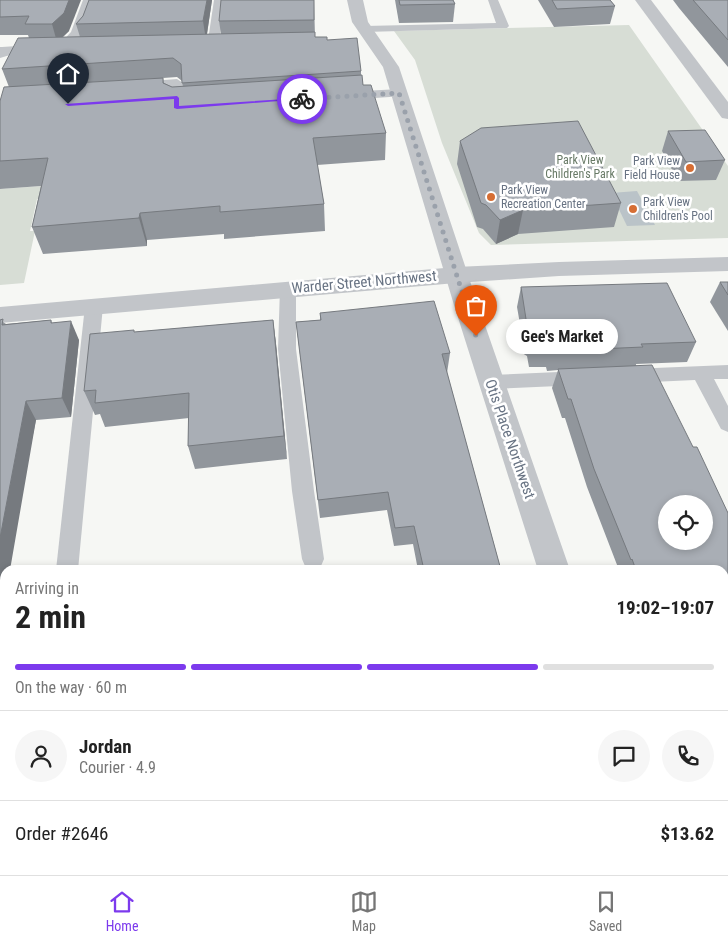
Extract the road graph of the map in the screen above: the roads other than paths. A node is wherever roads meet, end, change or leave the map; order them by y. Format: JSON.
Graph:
{"nodes":[{"id":1,"x":91,"y":0,"type":"edge"},
{"id":2,"x":219,"y":0,"type":"edge"},
{"id":3,"x":356,"y":0,"type":"edge"},
{"id":4,"x":493,"y":0,"type":"edge"},
{"id":5,"x":643,"y":0,"type":"edge"},
{"id":6,"x":370,"y":36,"type":"junction"},
{"id":7,"x":352,"y":44,"type":"edge"},
{"id":8,"x":193,"y":47,"type":"edge"},
{"id":9,"x":212,"y":47,"type":"junction"},
{"id":10,"x":232,"y":47,"type":"edge"},
{"id":11,"x":64,"y":48,"type":"junction"},
{"id":12,"x":84,"y":48,"type":"edge"},
{"id":13,"x":1,"y":52,"type":"edge"},
{"id":14,"x":128,"y":86,"type":"edge"},
{"id":15,"x":399,"y":93,"type":"junction"},
{"id":16,"x":331,"y":97,"type":"edge"},
{"id":17,"x":196,"y":107,"type":"edge"},
{"id":18,"x":728,"y":114,"type":"edge"},
{"id":19,"x":728,"y":264,"type":"edge"},
{"id":20,"x":456,"y":275,"type":"junction"},
{"id":21,"x":288,"y":288,"type":"junction"},
{"id":22,"x":94,"y":306,"type":"junction"},
{"id":23,"x":0,"y":315,"type":"edge"},
{"id":24,"x":728,"y":372,"type":"edge"},
{"id":25,"x":701,"y":373,"type":"junction"},
{"id":26,"x":491,"y":382,"type":"junction"},
{"id":27,"x":728,"y":424,"type":"edge"},
{"id":28,"x":313,"y":559,"type":"dead end"},
{"id":29,"x":68,"y":565,"type":"edge"},
{"id":30,"x":552,"y":565,"type":"edge"}],
"edges":[{"from":1,"to":11,"type":"street"},
{"from":2,"to":9,"type":"lane"},
{"from":3,"to":6,"type":"street","name":"Otis Place Northwest"},
{"from":4,"to":6,"type":"lane"},
{"from":5,"to":18,"type":"street"},
{"from":6,"to":7,"type":"street"},
{"from":6,"to":15,"type":"street","name":"Otis Place Northwest"},
{"from":8,"to":9,"type":"street"},
{"from":9,"to":10,"type":"street"},
{"from":11,"to":12,"type":"street"},
{"from":11,"to":13,"type":"street"},
{"from":14,"to":17,"type":"lane"},
{"from":15,"to":16,"type":"lane"},
{"from":15,"to":20,"type":"street","name":"Otis Place Northwest"},
{"from":19,"to":20,"type":"street","name":"Warder Street Northwest"},
{"from":20,"to":21,"type":"street","name":"Warder Street Northwest"},
{"from":20,"to":26,"type":"street","name":"Otis Place Northwest"},
{"from":21,"to":22,"type":"street","name":"Warder Street Northwest"},
{"from":21,"to":28,"type":"lane"},
{"from":22,"to":23,"type":"street","name":"Warder Street Northwest"},
{"from":22,"to":29,"type":"lane"},
{"from":24,"to":25,"type":"lane"},
{"from":25,"to":26,"type":"lane"},
{"from":25,"to":27,"type":"lane"},
{"from":26,"to":30,"type":"street","name":"Otis Place Northwest"}]}
